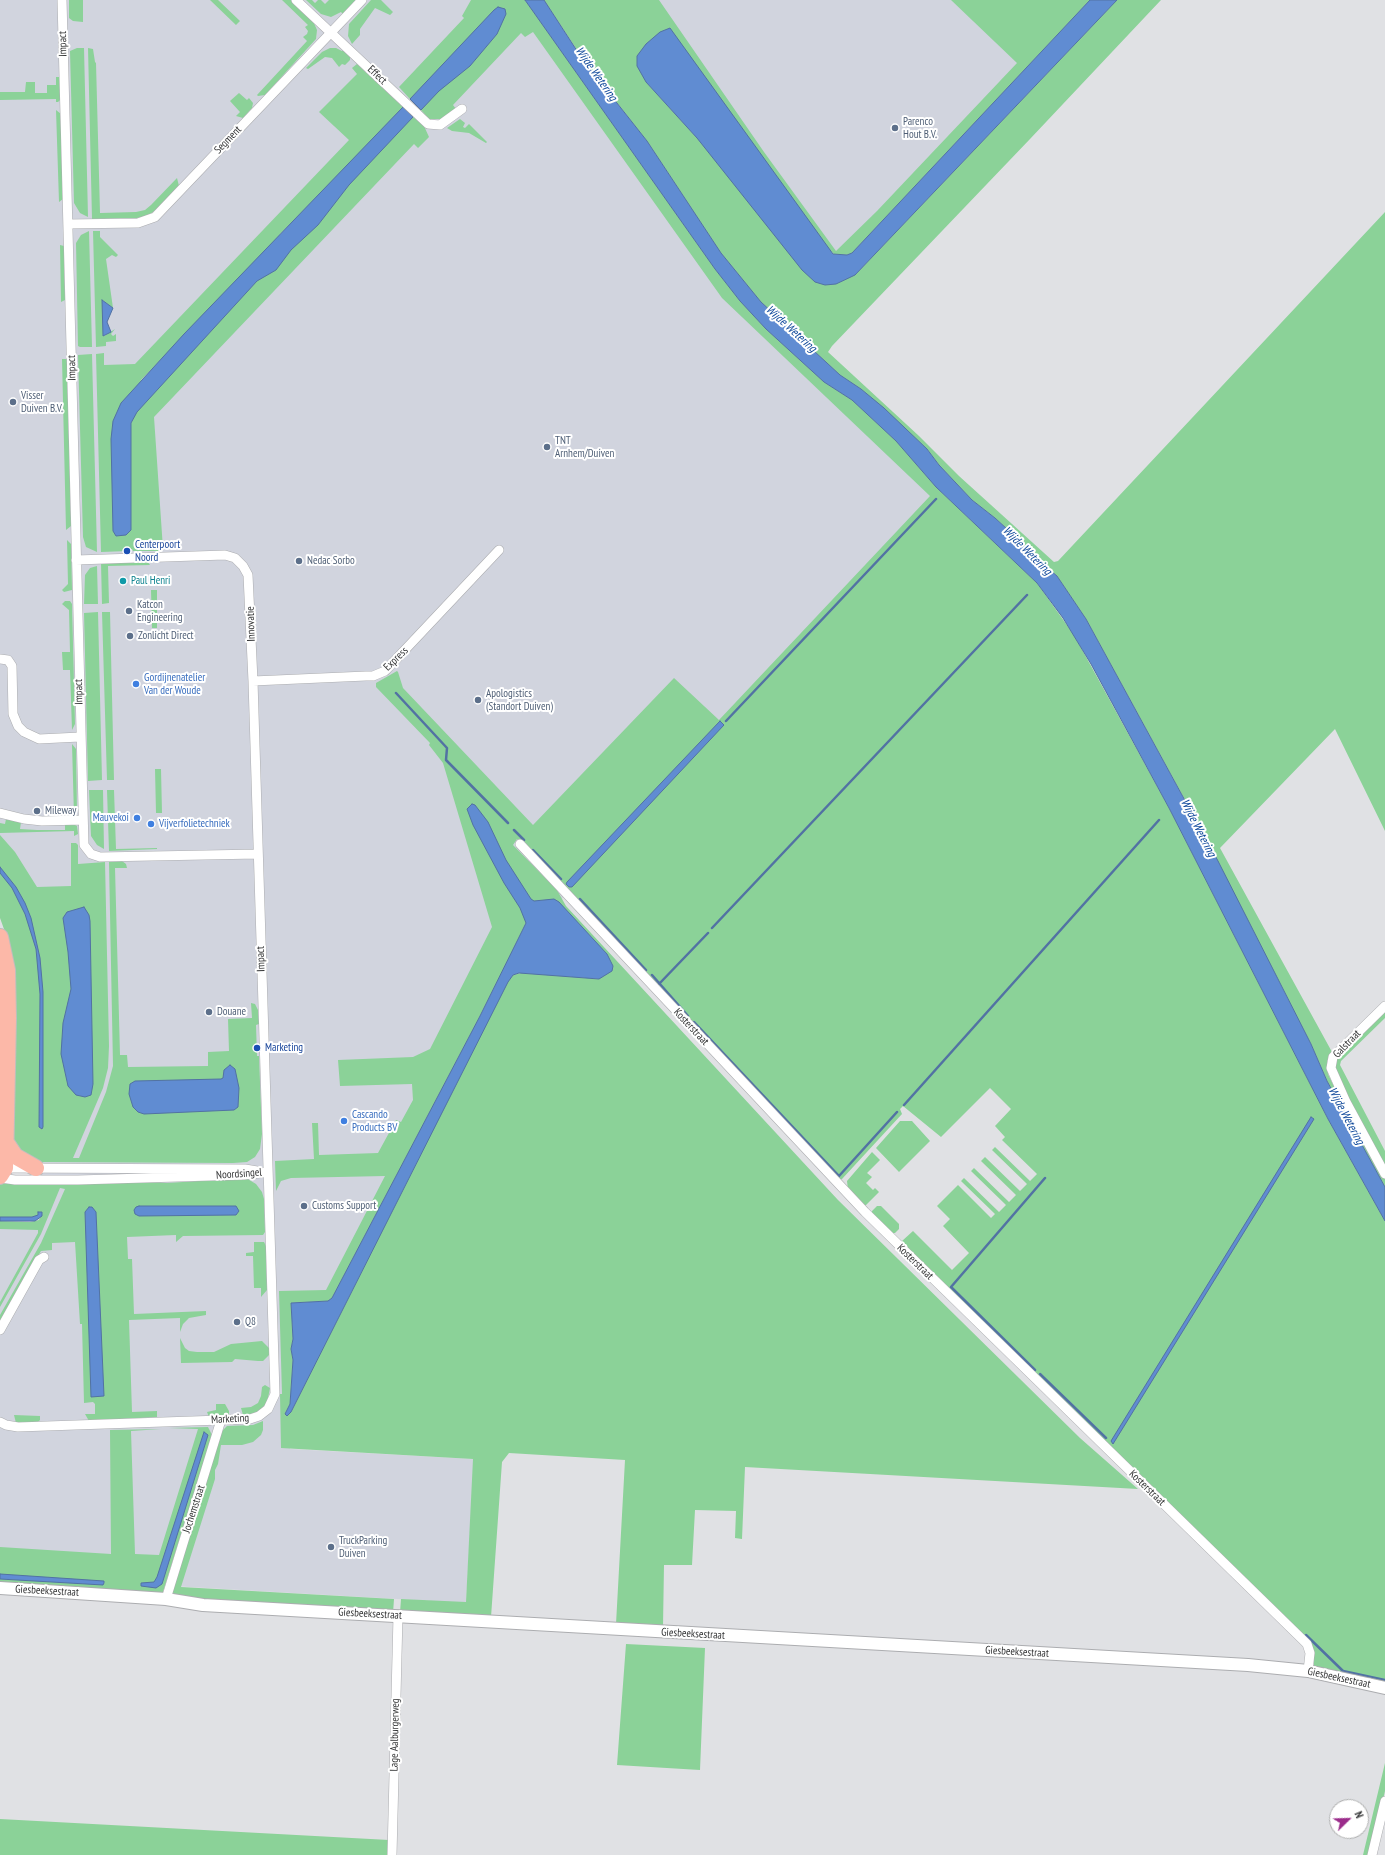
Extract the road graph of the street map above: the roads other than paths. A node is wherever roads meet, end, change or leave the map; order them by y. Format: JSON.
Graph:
{"nodes":[{"id":1,"x":62,"y":0,"type":"edge"},
{"id":2,"x":296,"y":0,"type":"edge"},
{"id":3,"x":362,"y":0,"type":"edge"},
{"id":4,"x":331,"y":32,"type":"junction"},
{"id":5,"x":462,"y":109,"type":"dead end"},
{"id":6,"x":68,"y":224,"type":"junction"},
{"id":7,"x":499,"y":550,"type":"dead end"},
{"id":8,"x":76,"y":560,"type":"junction"},
{"id":9,"x":0,"y":659,"type":"edge"},
{"id":10,"x":253,"y":681,"type":"junction"},
{"id":11,"x":80,"y":737,"type":"junction"},
{"id":12,"x":0,"y":813,"type":"edge"},
{"id":13,"x":82,"y":820,"type":"junction"},
{"id":14,"x":520,"y":844,"type":"dead end"},
{"id":15,"x":258,"y":854,"type":"junction"},
{"id":16,"x":0,"y":937,"type":"edge"},
{"id":17,"x":1385,"y":1006,"type":"edge"},
{"id":18,"x":5,"y":1141,"type":"junction"},
{"id":19,"x":36,"y":1168,"type":"junction"},
{"id":20,"x":5,"y":1172,"type":"edge"},
{"id":21,"x":268,"y":1172,"type":"junction"},
{"id":22,"x":1385,"y":1174,"type":"edge"},
{"id":23,"x":44,"y":1257,"type":"dead end"},
{"id":24,"x":0,"y":1330,"type":"edge"},
{"id":25,"x":221,"y":1420,"type":"junction"},
{"id":26,"x":0,"y":1422,"type":"edge"},
{"id":27,"x":0,"y":1588,"type":"edge"},
{"id":28,"x":166,"y":1599,"type":"junction"},
{"id":29,"x":398,"y":1616,"type":"junction"},
{"id":30,"x":1308,"y":1671,"type":"junction"},
{"id":31,"x":1385,"y":1688,"type":"edge"},
{"id":32,"x":1385,"y":1801,"type":"edge"},
{"id":33,"x":392,"y":1855,"type":"edge"},
{"id":34,"x":1372,"y":1855,"type":"edge"}],
"edges":[{"from":1,"to":6,"type":"street","name":"Impact"},
{"from":2,"to":4,"type":"street","name":"Effect"},
{"from":3,"to":4,"type":"street","name":"Segment"},
{"from":4,"to":5,"type":"street","name":"Effect"},
{"from":4,"to":6,"type":"street","name":"Segment"},
{"from":6,"to":8,"type":"street","name":"Impact"},
{"from":7,"to":10,"type":"street","name":"Express"},
{"from":8,"to":10,"type":"street","name":"Innovatie"},
{"from":8,"to":11,"type":"street","name":"Impact"},
{"from":9,"to":11,"type":"street"},
{"from":10,"to":15,"type":"street","name":"Innovatie"},
{"from":11,"to":13,"type":"street","name":"Impact"},
{"from":12,"to":13,"type":"street"},
{"from":13,"to":15,"type":"street","name":"Impact"},
{"from":14,"to":30,"type":"street","name":"Kosterstraat"},
{"from":15,"to":21,"type":"street","name":"Impact"},
{"from":16,"to":18,"type":"highway"},
{"from":17,"to":22,"type":"street","name":"Galstraat"},
{"from":18,"to":19,"type":"highway"},
{"from":18,"to":20,"type":"highway"},
{"from":19,"to":20,"type":"street","name":"Noordsingel"},
{"from":19,"to":21,"type":"street","name":"Noordsingel"},
{"from":20,"to":21,"type":"street","name":"Noordsingel"},
{"from":21,"to":25,"type":"street","name":"Marketing"},
{"from":23,"to":24,"type":"street"},
{"from":25,"to":26,"type":"street","name":"Marketing"},
{"from":25,"to":28,"type":"street","name":"Jochemstraat"},
{"from":27,"to":28,"type":"street","name":"Giesbeeksestraat"},
{"from":28,"to":29,"type":"street","name":"Giesbeeksestraat"},
{"from":29,"to":30,"type":"street","name":"Giesbeeksestraat"},
{"from":29,"to":33,"type":"street","name":"Lage Aalburgerweg"},
{"from":30,"to":31,"type":"street","name":"Giesbeeksestraat"},
{"from":32,"to":34,"type":"street"}]}
